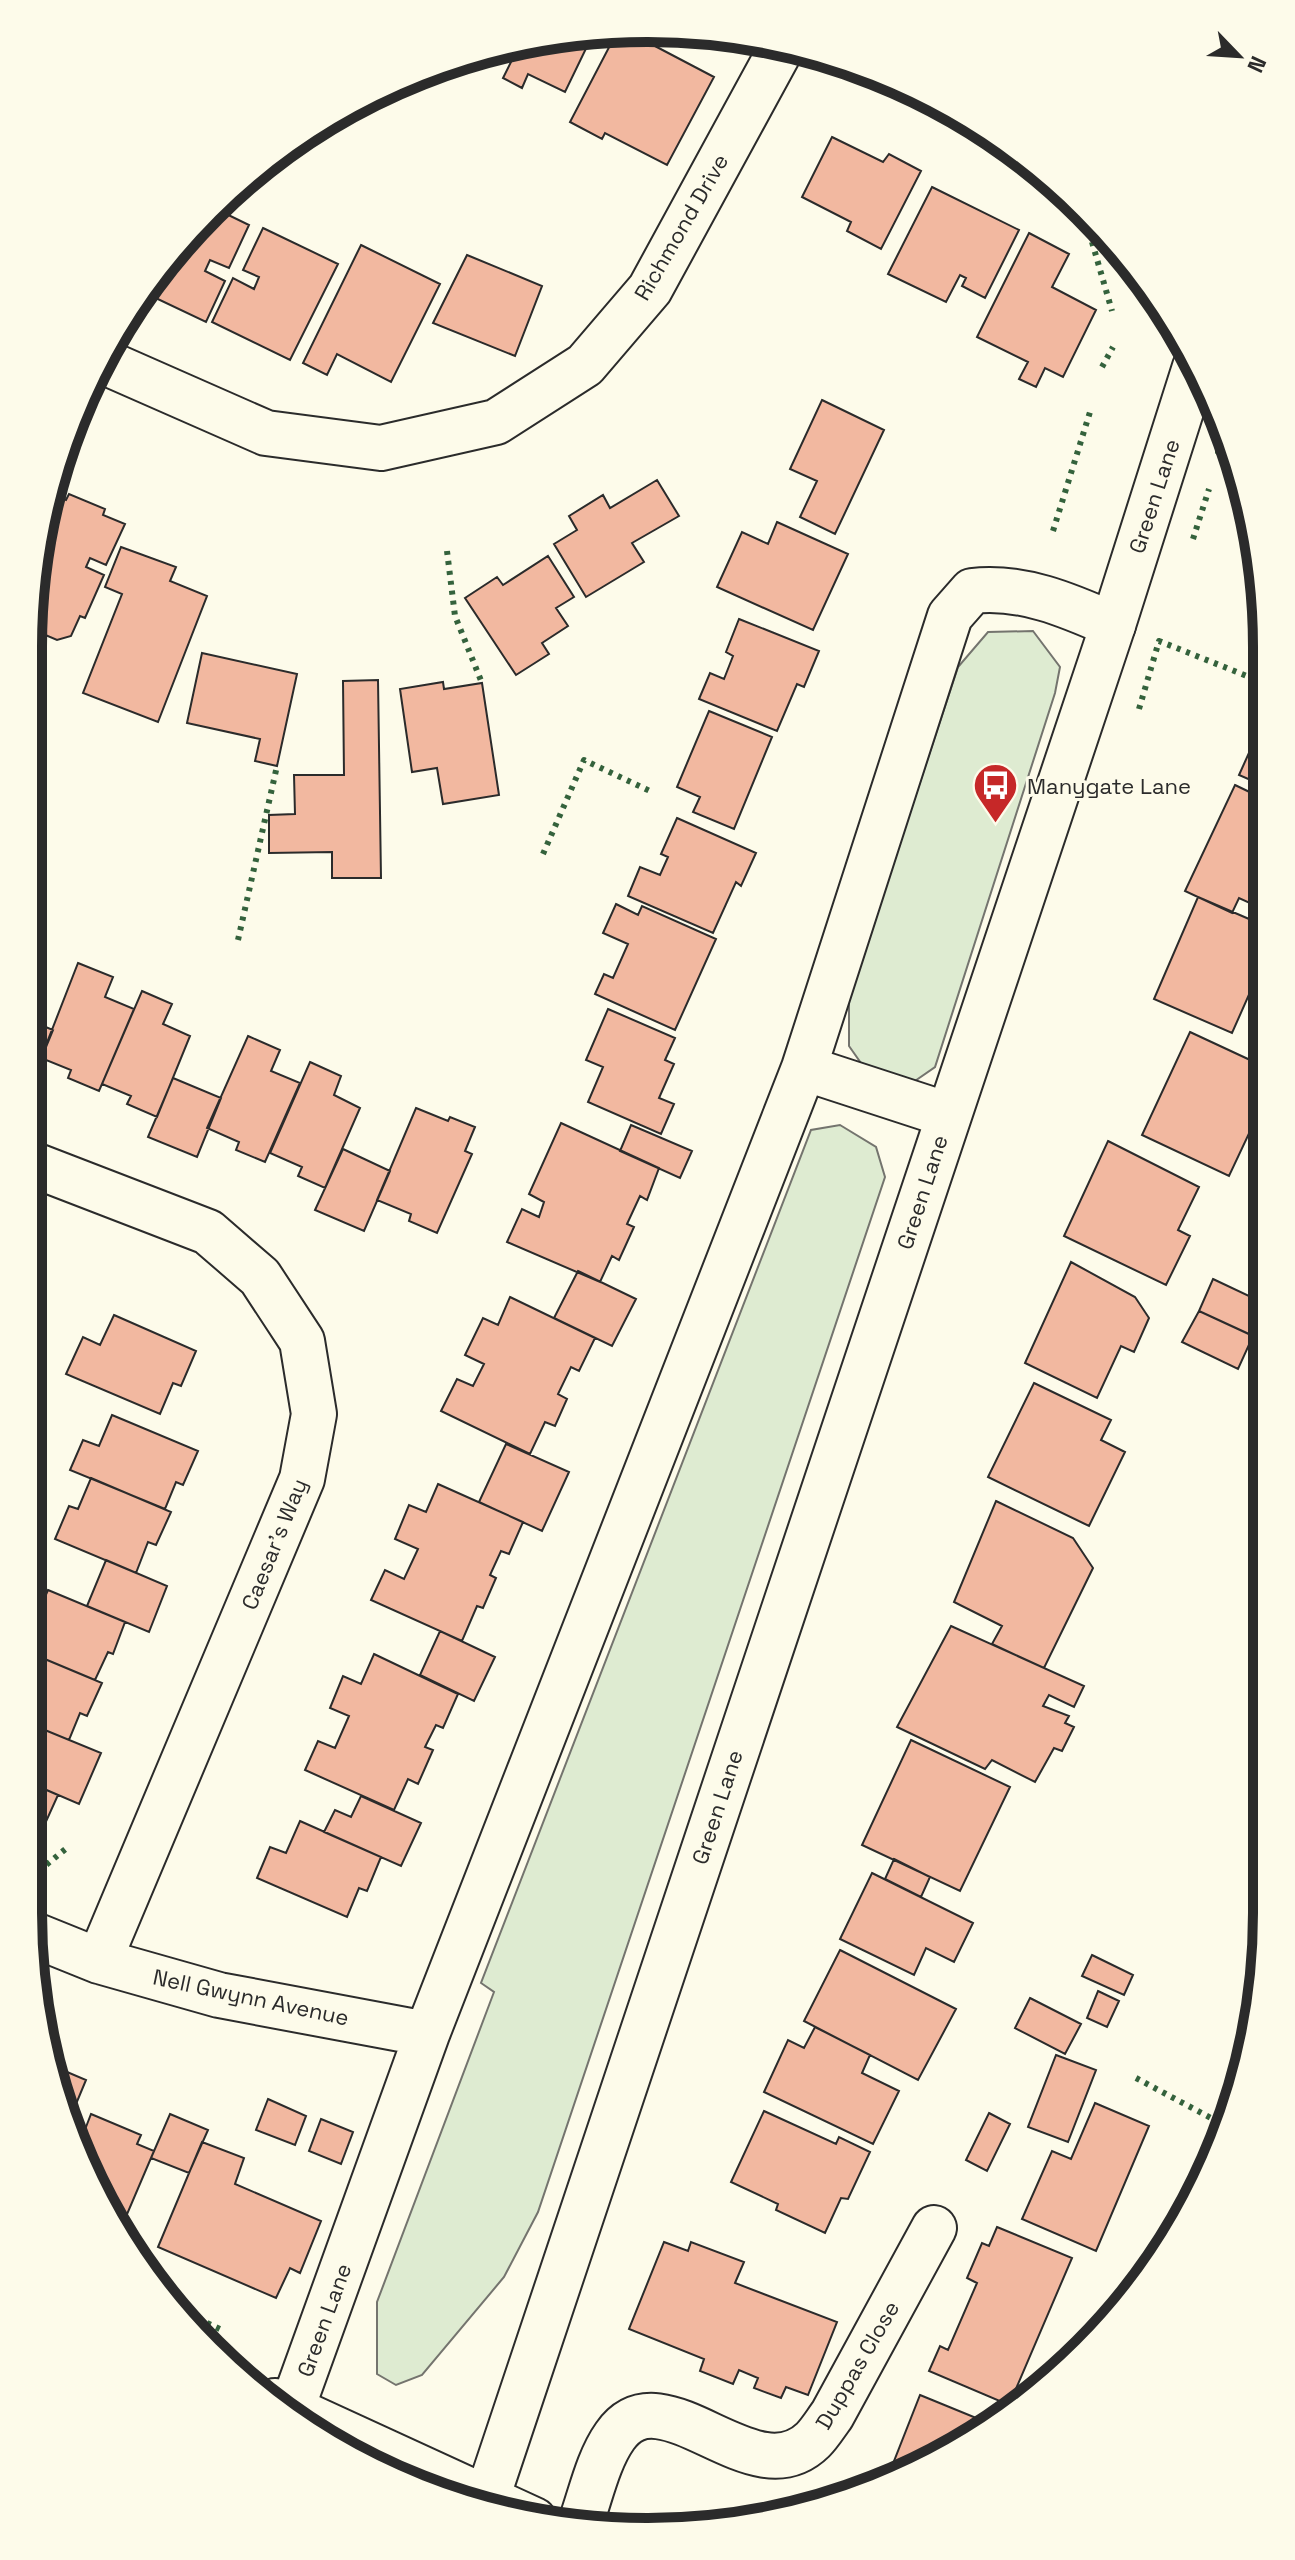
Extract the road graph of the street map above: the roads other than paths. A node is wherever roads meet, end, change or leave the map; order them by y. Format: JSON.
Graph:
{"nodes":[{"id":1,"x":777,"y":57,"type":"edge"},
{"id":2,"x":112,"y":365,"type":"edge"},
{"id":3,"x":1191,"y":380,"type":"edge"},
{"id":4,"x":1113,"y":625,"type":"junction"},
{"id":5,"x":804,"y":1068,"type":"junction"},
{"id":6,"x":948,"y":1115,"type":"junction"},
{"id":7,"x":42,"y":1168,"type":"edge"},
{"id":8,"x":43,"y":1938,"type":"edge"},
{"id":9,"x":99,"y":1961,"type":"junction"},
{"id":10,"x":427,"y":2034,"type":"junction"},
{"id":11,"x":934,"y":2228,"type":"dead end"},
{"id":12,"x":287,"y":2398,"type":"edge"},
{"id":13,"x":327,"y":2426,"type":"edge"},
{"id":14,"x":444,"y":2482,"type":"edge"},
{"id":15,"x":488,"y":2496,"type":"edge"},
{"id":16,"x":584,"y":2515,"type":"edge"}],
"edges":[{"from":1,"to":2,"type":"street","name":"Richmond Drive"},
{"from":3,"to":4,"type":"street","name":"Green Lane"},
{"from":4,"to":5,"type":"street","name":"Green Lane"},
{"from":4,"to":6,"type":"street","name":"Green Lane"},
{"from":5,"to":6,"type":"street","name":"Green Lane"},
{"from":5,"to":10,"type":"street","name":"Green Lane"},
{"from":6,"to":15,"type":"street","name":"Green Lane"},
{"from":7,"to":9,"type":"street","name":"Caesar's Way"},
{"from":8,"to":9,"type":"street","name":"Nell Gwynn Avenue"},
{"from":9,"to":10,"type":"street","name":"Nell Gwynn Avenue"},
{"from":10,"to":12,"type":"street","name":"Green Lane"},
{"from":11,"to":16,"type":"street","name":"Duppas Close"},
{"from":13,"to":14,"type":"street"}]}
